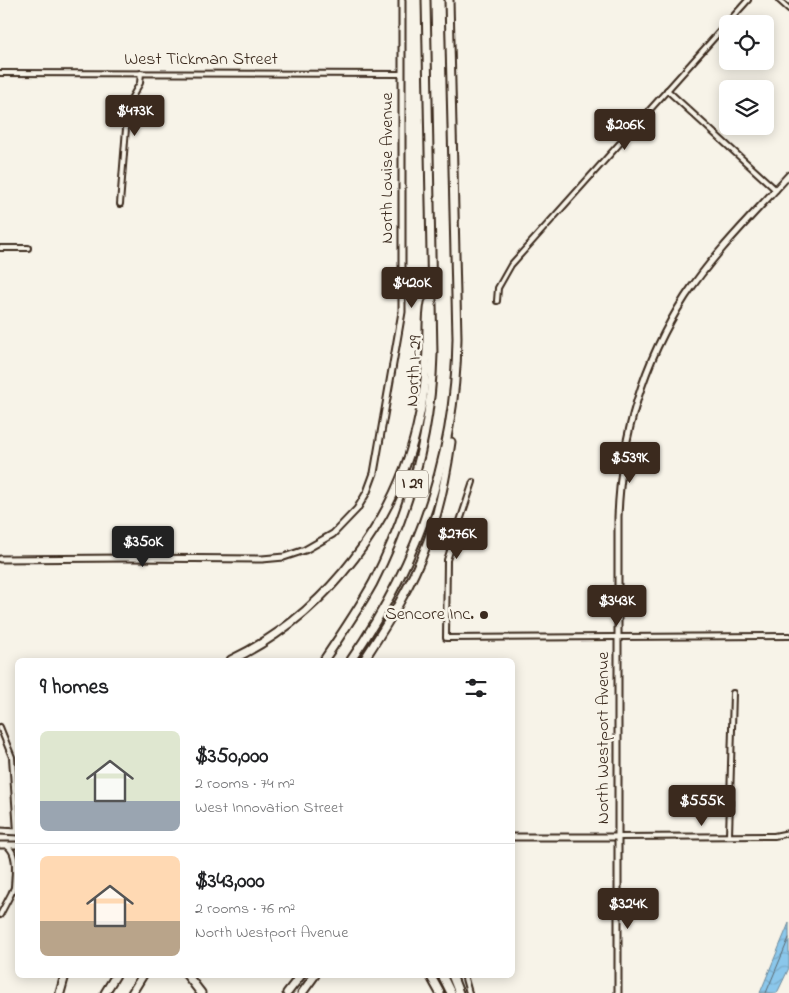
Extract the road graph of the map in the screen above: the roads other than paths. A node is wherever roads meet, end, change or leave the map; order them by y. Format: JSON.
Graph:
{"nodes":[{"id":1,"x":402,"y":0,"type":"edge"},
{"id":2,"x":422,"y":0,"type":"edge"},
{"id":3,"x":426,"y":0,"type":"edge"},
{"id":4,"x":451,"y":0,"type":"edge"},
{"id":5,"x":748,"y":0,"type":"edge"},
{"id":6,"x":779,"y":0,"type":"edge"},
{"id":7,"x":789,"y":9,"type":"edge"},
{"id":8,"x":426,"y":24,"type":"junction"},
{"id":9,"x":0,"y":74,"type":"edge"},
{"id":10,"x":141,"y":74,"type":"junction"},
{"id":11,"x":401,"y":74,"type":"junction"},
{"id":12,"x":667,"y":90,"type":"junction"},
{"id":13,"x":789,"y":175,"type":"edge"},
{"id":14,"x":776,"y":190,"type":"junction"},
{"id":15,"x":120,"y":204,"type":"dead end"},
{"id":16,"x":0,"y":248,"type":"edge"},
{"id":17,"x":28,"y":248,"type":"dead end"},
{"id":18,"x":432,"y":288,"type":"junction"},
{"id":19,"x":497,"y":300,"type":"dead end"},
{"id":20,"x":450,"y":424,"type":"junction"},
{"id":21,"x":473,"y":482,"type":"dead end"},
{"id":22,"x":0,"y":559,"type":"edge"},
{"id":23,"x":789,"y":636,"type":"edge"},
{"id":24,"x":618,"y":637,"type":"junction"},
{"id":25,"x":233,"y":658,"type":"edge"},
{"id":26,"x":325,"y":658,"type":"edge"},
{"id":27,"x":354,"y":658,"type":"edge"},
{"id":28,"x":365,"y":658,"type":"edge"},
{"id":29,"x":733,"y":693,"type":"dead end"},
{"id":30,"x":0,"y":727,"type":"edge"},
{"id":31,"x":15,"y":802,"type":"edge"},
{"id":32,"x":0,"y":832,"type":"edge"},
{"id":33,"x":15,"y":832,"type":"edge"},
{"id":34,"x":789,"y":833,"type":"edge"},
{"id":35,"x":618,"y":836,"type":"junction"},
{"id":36,"x":729,"y":836,"type":"junction"},
{"id":37,"x":515,"y":837,"type":"edge"},
{"id":38,"x":3,"y":845,"type":"edge"},
{"id":39,"x":14,"y":889,"type":"joint"},
{"id":40,"x":0,"y":916,"type":"edge"},
{"id":41,"x":63,"y":978,"type":"edge"},
{"id":42,"x":114,"y":978,"type":"edge"},
{"id":43,"x":141,"y":978,"type":"edge"},
{"id":44,"x":189,"y":978,"type":"edge"},
{"id":45,"x":299,"y":978,"type":"edge"},
{"id":46,"x":313,"y":978,"type":"edge"},
{"id":47,"x":432,"y":978,"type":"edge"},
{"id":48,"x":444,"y":978,"type":"edge"},
{"id":49,"x":453,"y":978,"type":"edge"},
{"id":50,"x":465,"y":978,"type":"edge"},
{"id":51,"x":60,"y":993,"type":"edge"},
{"id":52,"x":105,"y":993,"type":"edge"},
{"id":53,"x":132,"y":993,"type":"edge"},
{"id":54,"x":201,"y":993,"type":"edge"},
{"id":55,"x":287,"y":993,"type":"edge"},
{"id":56,"x":302,"y":993,"type":"edge"},
{"id":57,"x":440,"y":993,"type":"edge"},
{"id":58,"x":451,"y":993,"type":"edge"},
{"id":59,"x":459,"y":993,"type":"edge"},
{"id":60,"x":469,"y":993,"type":"edge"},
{"id":61,"x":618,"y":993,"type":"edge"}],
"edges":[{"from":1,"to":11,"type":"street","name":"North Louise Avenue"},
{"from":2,"to":8,"type":"highway"},
{"from":3,"to":8,"type":"highway","name":"North I-29","number":"I 29"},
{"from":4,"to":20,"type":"highway","number":"I 29"},
{"from":5,"to":12,"type":"street"},
{"from":6,"to":7,"type":"street"},
{"from":8,"to":18,"type":"highway","name":"North I-29","number":"I 29"},
{"from":9,"to":10,"type":"street","name":"West Tickman Street"},
{"from":10,"to":11,"type":"street","name":"West Tickman Street"},
{"from":10,"to":15,"type":"street"},
{"from":11,"to":22,"type":"street","name":"North Louise Avenue"},
{"from":12,"to":14,"type":"street"},
{"from":12,"to":19,"type":"street"},
{"from":13,"to":14,"type":"street","name":"North Westport Avenue"},
{"from":14,"to":24,"type":"street","name":"North Westport Avenue"},
{"from":16,"to":17,"type":"street"},
{"from":18,"to":25,"type":"highway"},
{"from":18,"to":26,"type":"highway","name":"North I-29","number":"I 29"},
{"from":20,"to":27,"type":"highway","number":"I 29"},
{"from":20,"to":28,"type":"highway"},
{"from":21,"to":24,"type":"street"},
{"from":23,"to":24,"type":"street"},
{"from":24,"to":35,"type":"street","name":"North Westport Avenue"},
{"from":29,"to":36,"type":"street"},
{"from":30,"to":31,"type":"street"},
{"from":32,"to":33,"type":"street"},
{"from":34,"to":36,"type":"street"},
{"from":35,"to":36,"type":"street"},
{"from":35,"to":37,"type":"street"},
{"from":35,"to":61,"type":"street","name":"North Westport Avenue"},
{"from":38,"to":39,"type":"street"},
{"from":39,"to":40,"type":"street"},
{"from":41,"to":51,"type":"highway"},
{"from":42,"to":52,"type":"highway"},
{"from":43,"to":53,"type":"highway"},
{"from":44,"to":54,"type":"highway"},
{"from":45,"to":55,"type":"highway"},
{"from":46,"to":56,"type":"highway"},
{"from":47,"to":57,"type":"highway"},
{"from":48,"to":58,"type":"highway"},
{"from":49,"to":59,"type":"highway"},
{"from":50,"to":60,"type":"street"}]}
